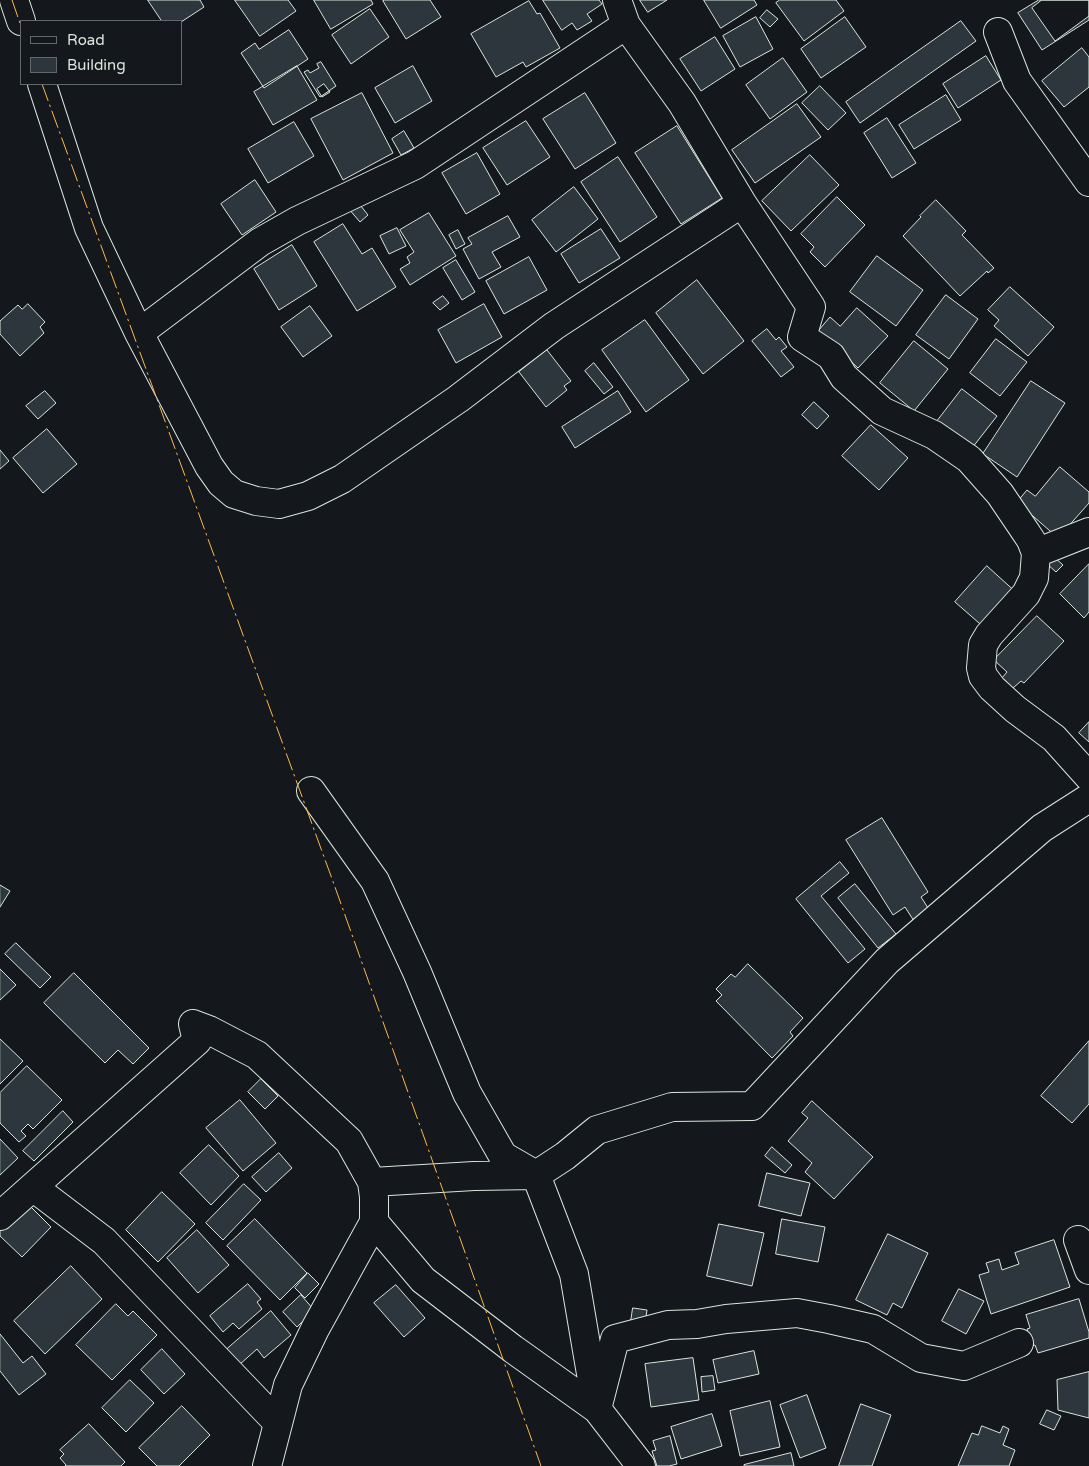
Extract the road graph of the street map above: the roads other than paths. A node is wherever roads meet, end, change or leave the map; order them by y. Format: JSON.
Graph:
{"nodes":[{"id":1,"x":14,"y":0,"type":"edge"},
{"id":2,"x":617,"y":0,"type":"edge"},
{"id":3,"x":21,"y":20,"type":"edge"},
{"id":4,"x":626,"y":25,"type":"junction"},
{"id":5,"x":998,"y":32,"type":"dead end"},
{"id":6,"x":42,"y":85,"type":"edge"},
{"id":7,"x":1089,"y":182,"type":"edge"},
{"id":8,"x":742,"y":203,"type":"junction"},
{"id":9,"x":139,"y":333,"type":"junction"},
{"id":10,"x":1089,"y":532,"type":"edge"},
{"id":11,"x":1036,"y":553,"type":"junction"},
{"id":12,"x":1089,"y":777,"type":"edge"},
{"id":13,"x":311,"y":791,"type":"dead end"},
{"id":14,"x":1089,"y":798,"type":"edge"},
{"id":15,"x":536,"y":1175,"type":"junction"},
{"id":16,"x":372,"y":1182,"type":"junction"},
{"id":17,"x":33,"y":1187,"type":"junction"},
{"id":18,"x":0,"y":1216,"type":"edge"},
{"id":19,"x":374,"y":1222,"type":"junction"},
{"id":20,"x":1078,"y":1240,"type":"dead end"},
{"id":21,"x":1089,"y":1270,"type":"edge"},
{"id":22,"x":1019,"y":1343,"type":"dead end"},
{"id":23,"x":596,"y":1409,"type":"junction"},
{"id":24,"x":278,"y":1423,"type":"junction"},
{"id":25,"x":267,"y":1466,"type":"edge"},
{"id":26,"x":641,"y":1466,"type":"edge"}],
"edges":[{"from":1,"to":3,"type":"street"},
{"from":2,"to":4,"type":"street"},
{"from":4,"to":8,"type":"street"},
{"from":4,"to":9,"type":"street"},
{"from":5,"to":7,"type":"street"},
{"from":6,"to":9,"type":"street"},
{"from":8,"to":9,"type":"street"},
{"from":8,"to":11,"type":"street"},
{"from":10,"to":11,"type":"street"},
{"from":11,"to":12,"type":"street"},
{"from":13,"to":15,"type":"street"},
{"from":14,"to":15,"type":"street"},
{"from":15,"to":16,"type":"street"},
{"from":15,"to":23,"type":"street"},
{"from":16,"to":17,"type":"street"},
{"from":16,"to":19,"type":"street"},
{"from":17,"to":18,"type":"street"},
{"from":17,"to":24,"type":"street"},
{"from":19,"to":23,"type":"street"},
{"from":19,"to":24,"type":"street"},
{"from":20,"to":21,"type":"street"},
{"from":22,"to":23,"type":"street"},
{"from":23,"to":26,"type":"street"},
{"from":24,"to":25,"type":"street"}]}
